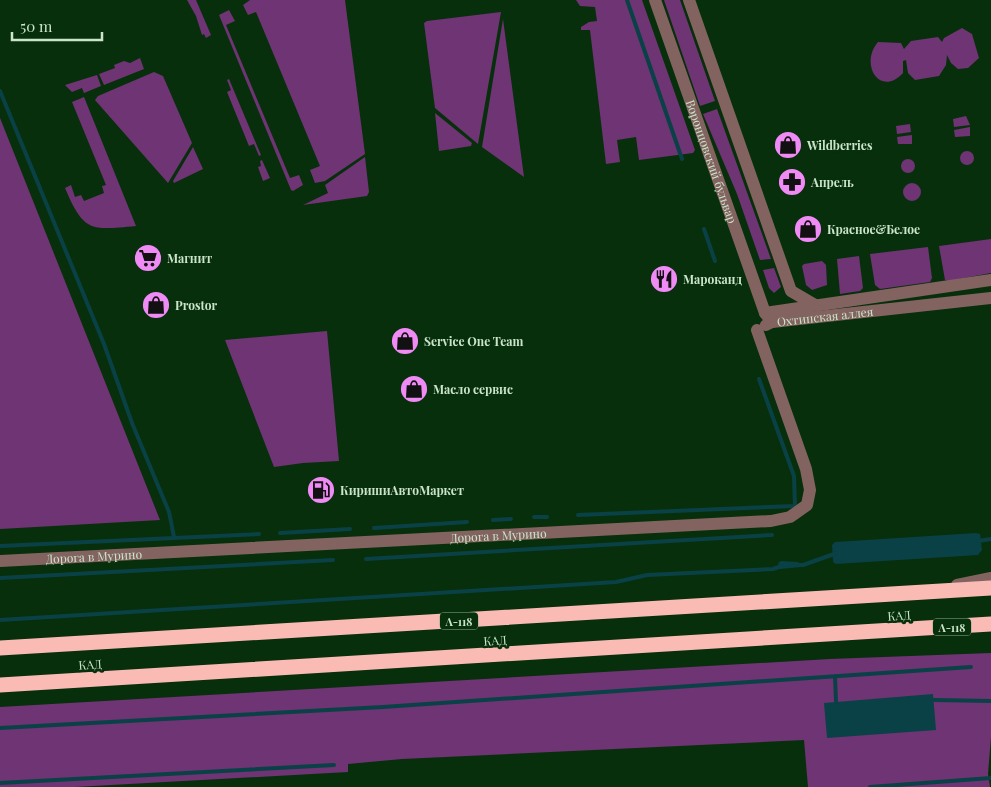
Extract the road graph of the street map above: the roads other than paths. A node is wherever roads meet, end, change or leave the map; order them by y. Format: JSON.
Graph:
{"nodes":[{"id":1,"x":655,"y":0,"type":"edge"},
{"id":2,"x":689,"y":0,"type":"edge"},
{"id":3,"x":991,"y":280,"type":"edge"},
{"id":4,"x":792,"y":292,"type":"junction"},
{"id":5,"x":991,"y":298,"type":"edge"},
{"id":6,"x":816,"y":305,"type":"junction"},
{"id":7,"x":766,"y":312,"type":"junction"},
{"id":8,"x":757,"y":330,"type":"joint"},
{"id":9,"x":0,"y":561,"type":"edge"},
{"id":10,"x":991,"y":578,"type":"edge"},
{"id":11,"x":991,"y":588,"type":"edge"},
{"id":12,"x":917,"y":593,"type":"junction"},
{"id":13,"x":991,"y":624,"type":"edge"},
{"id":14,"x":0,"y":648,"type":"edge"},
{"id":15,"x":0,"y":685,"type":"edge"}],
"edges":[{"from":1,"to":7,"type":"street","name":"Воронцовский бульвар"},
{"from":2,"to":4,"type":"street"},
{"from":3,"to":6,"type":"street","name":"Охтинская аллея"},
{"from":4,"to":6,"type":"street"},
{"from":4,"to":7,"type":"street"},
{"from":5,"to":7,"type":"street","name":"Охтинская аллея"},
{"from":6,"to":7,"type":"street","name":"Охтинская аллея"},
{"from":7,"to":8,"type":"street","name":"Охтинская аллея"},
{"from":8,"to":9,"type":"street","name":"Дорога в Мурино"},
{"from":10,"to":12,"type":"street"},
{"from":11,"to":12,"type":"highway","name":"КАД","number":"А-118"},
{"from":12,"to":14,"type":"highway","name":"КАД","number":"А-118"},
{"from":13,"to":15,"type":"highway","name":"КАД","number":"А-118"}]}
